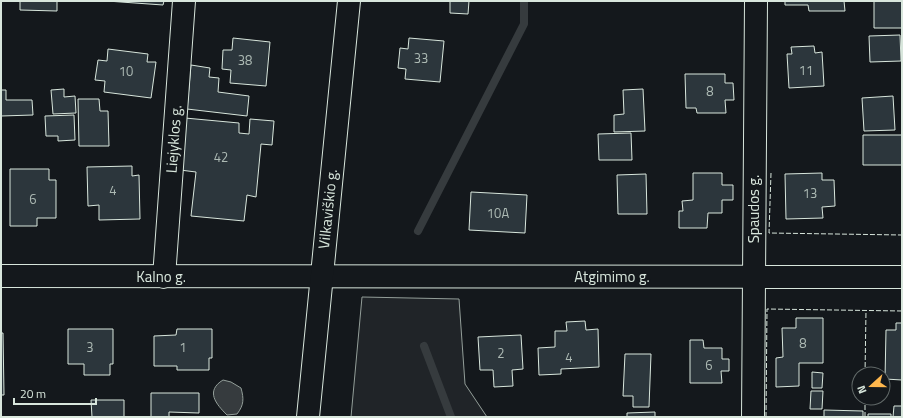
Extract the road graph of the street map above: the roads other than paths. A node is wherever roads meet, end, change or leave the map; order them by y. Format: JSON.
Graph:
{"nodes":[{"id":1,"x":184,"y":1,"type":"edge"},
{"id":2,"x":349,"y":1,"type":"edge"},
{"id":3,"x":756,"y":1,"type":"edge"},
{"id":4,"x":1,"y":276,"type":"edge"},
{"id":5,"x":322,"y":276,"type":"junction"},
{"id":6,"x":164,"y":277,"type":"junction"},
{"id":7,"x":902,"y":277,"type":"edge"},
{"id":8,"x":754,"y":278,"type":"junction"},
{"id":9,"x":308,"y":417,"type":"edge"},
{"id":10,"x":753,"y":417,"type":"edge"}],
"edges":[{"from":1,"to":6,"type":"main road","name":"Liejyklos g."},
{"from":2,"to":5,"type":"main road","name":"Vilkaviškio g."},
{"from":3,"to":8,"type":"main road","name":"Spaudos g."},
{"from":4,"to":6,"type":"main road","name":"Kalno g."},
{"from":5,"to":6,"type":"main road","name":"Kalno g."},
{"from":5,"to":8,"type":"main road","name":"Atgimimo g."},
{"from":5,"to":9,"type":"main road","name":"Vilkaviškio g."},
{"from":7,"to":8,"type":"main road","name":"Atgimimo g."},
{"from":8,"to":10,"type":"main road","name":"Spaudos g."}]}
